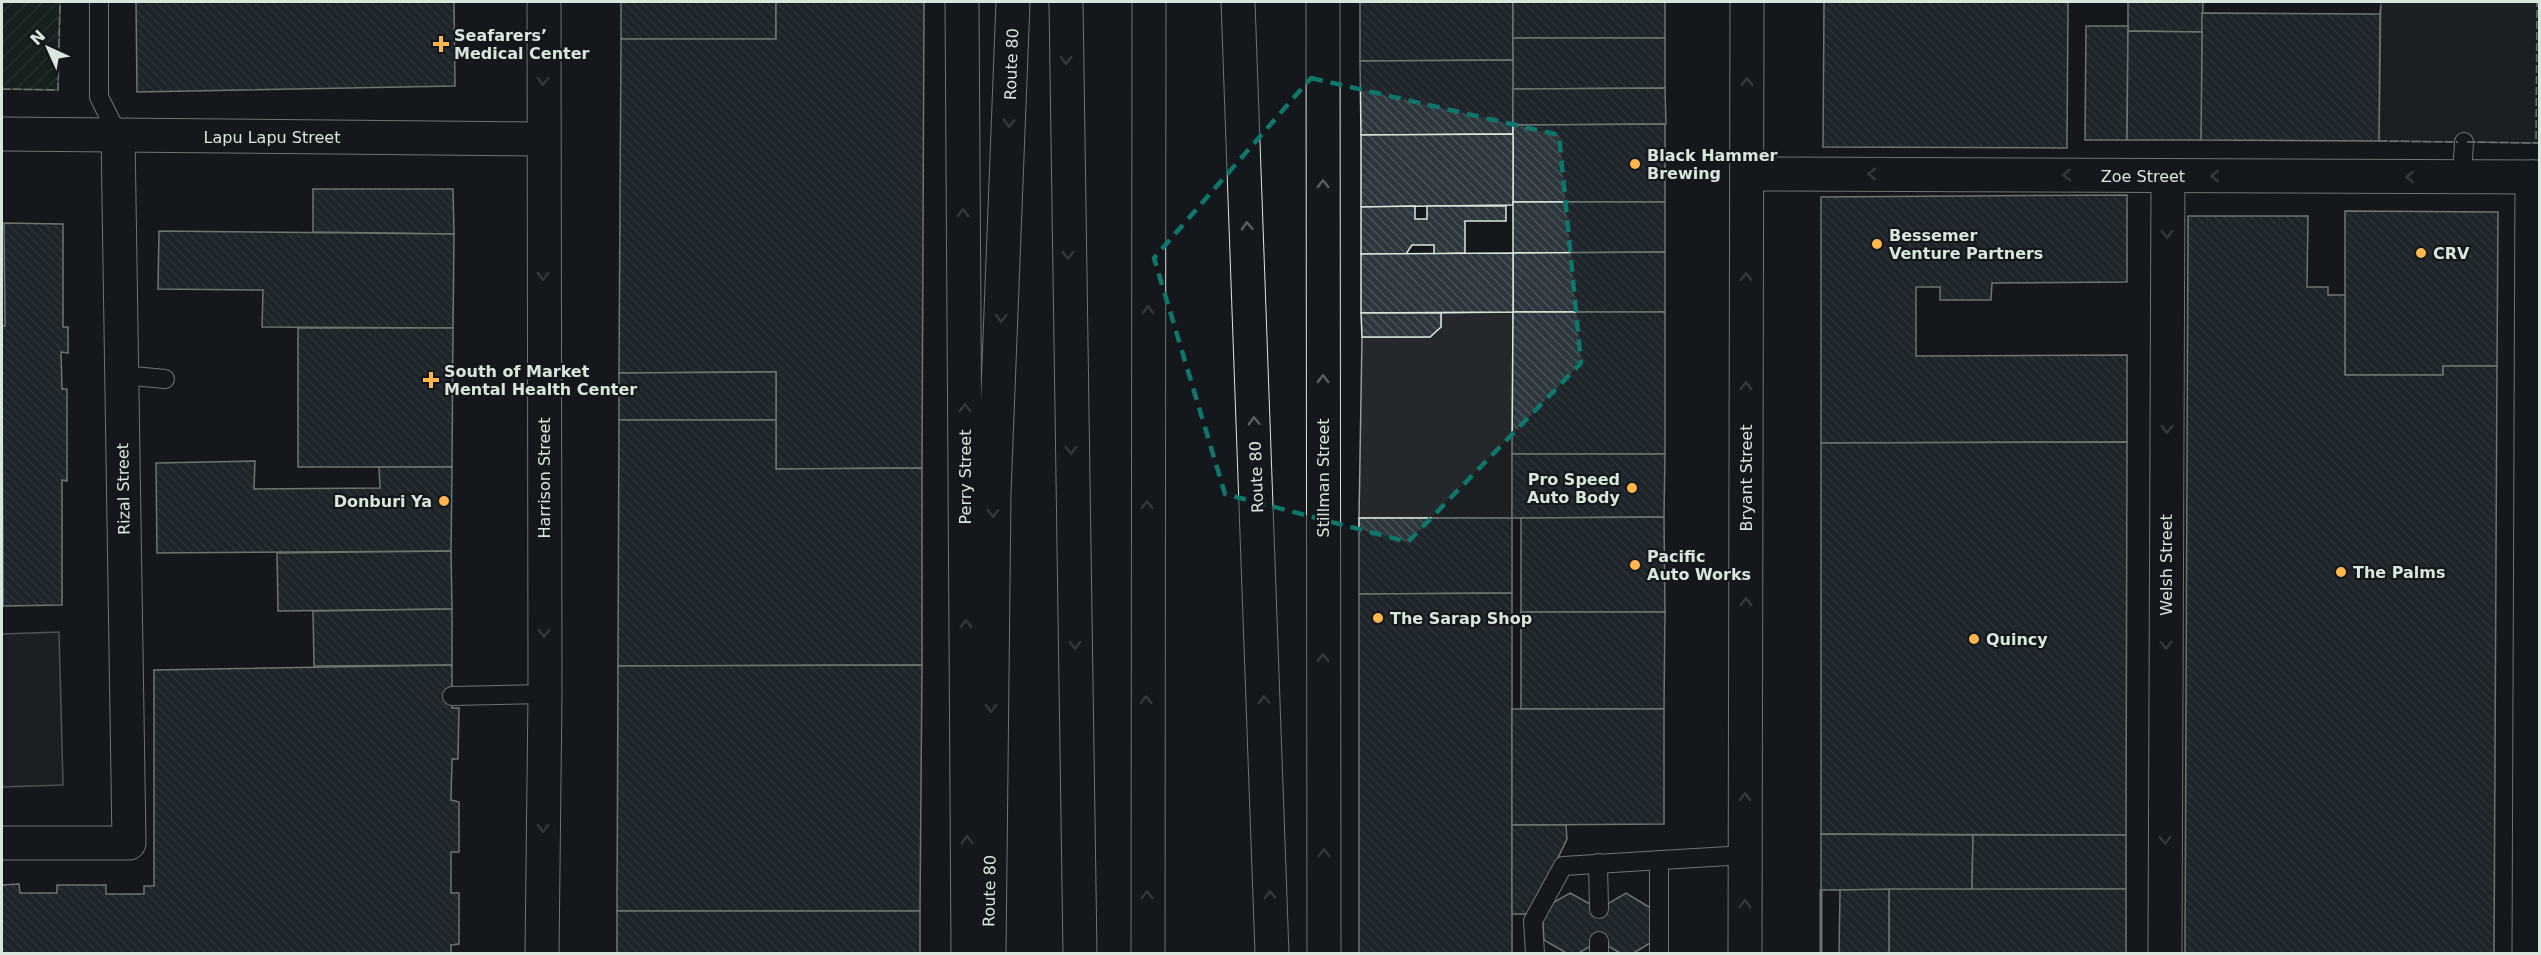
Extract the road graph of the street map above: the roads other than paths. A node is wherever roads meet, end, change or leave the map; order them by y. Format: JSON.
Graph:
{"nodes":[{"id":1,"x":99,"y":2,"type":"edge"},
{"id":2,"x":544,"y":2,"type":"edge"},
{"id":3,"x":962,"y":2,"type":"edge"},
{"id":4,"x":1013,"y":2,"type":"edge"},
{"id":5,"x":1066,"y":2,"type":"edge"},
{"id":6,"x":1149,"y":2,"type":"edge"},
{"id":7,"x":1238,"y":2,"type":"edge"},
{"id":8,"x":1323,"y":2,"type":"edge"},
{"id":9,"x":1747,"y":2,"type":"edge"},
{"id":10,"x":2,"y":134,"type":"edge"},
{"id":11,"x":118,"y":135,"type":"junction"},
{"id":12,"x":543,"y":139,"type":"junction"},
{"id":13,"x":2464,"y":142,"type":"dead end"},
{"id":14,"x":1747,"y":174,"type":"junction"},
{"id":15,"x":2168,"y":176,"type":"junction"},
{"id":16,"x":2463,"y":177,"type":"junction"},
{"id":17,"x":2536,"y":177,"type":"edge"},
{"id":18,"x":122,"y":375,"type":"junction"},
{"id":19,"x":165,"y":379,"type":"dead end"},
{"id":20,"x":545,"y":694,"type":"junction"},
{"id":21,"x":452,"y":696,"type":"dead end"},
{"id":22,"x":2535,"y":767,"type":"edge"},
{"id":23,"x":2,"y":843,"type":"edge"},
{"id":24,"x":1745,"y":855,"type":"junction"},
{"id":25,"x":1659,"y":860,"type":"junction"},
{"id":26,"x":1598,"y":863,"type":"junction"},
{"id":27,"x":2534,"y":872,"type":"edge"},
{"id":28,"x":1599,"y":909,"type":"dead end"},
{"id":29,"x":542,"y":954,"type":"edge"},
{"id":30,"x":968,"y":954,"type":"edge"},
{"id":31,"x":989,"y":954,"type":"edge"},
{"id":32,"x":1080,"y":954,"type":"edge"},
{"id":33,"x":1148,"y":954,"type":"edge"},
{"id":34,"x":1272,"y":954,"type":"edge"},
{"id":35,"x":1324,"y":954,"type":"edge"},
{"id":36,"x":1535,"y":954,"type":"edge"},
{"id":37,"x":1659,"y":954,"type":"edge"},
{"id":38,"x":1744,"y":954,"type":"edge"},
{"id":39,"x":2165,"y":954,"type":"edge"},
{"id":40,"x":2529,"y":954,"type":"edge"}],
"edges":[{"from":1,"to":11,"type":"lane"},
{"from":2,"to":12,"type":"main road","name":"Harrison Street","one_way":true},
{"from":30,"to":3,"type":"main road","name":"Perry Street","one_way":true},
{"from":4,"to":31,"type":"main road","name":"Route 80","one_way":true},
{"from":5,"to":32,"type":"main road","one_way":true},
{"from":33,"to":6,"type":"main road","one_way":true},
{"from":34,"to":7,"type":"main road","name":"Route 80","one_way":true},
{"from":35,"to":8,"type":"main road","name":"Stillman Street","one_way":true},
{"from":14,"to":9,"type":"main road","name":"Bryant Street","one_way":true},
{"from":10,"to":11,"type":"main road","name":"Lapu Lapu Street"},
{"from":11,"to":12,"type":"main road","name":"Lapu Lapu Street"},
{"from":11,"to":18,"type":"main road","name":"Rizal Street"},
{"from":12,"to":20,"type":"main road","name":"Harrison Street","one_way":true},
{"from":13,"to":16,"type":"lane"},
{"from":15,"to":14,"type":"main road","name":"Zoe Street","one_way":true},
{"from":24,"to":14,"type":"main road","name":"Bryant Street","one_way":true},
{"from":16,"to":15,"type":"main road","name":"Zoe Street","one_way":true},
{"from":15,"to":39,"type":"main road","name":"Welsh Street","one_way":true},
{"from":16,"to":17,"type":"main road","name":"Zoe Street"},
{"from":17,"to":22,"type":"main road"},
{"from":18,"to":19,"type":"lane"},
{"from":18,"to":23,"type":"main road","name":"Rizal Street"},
{"from":20,"to":21,"type":"lane"},
{"from":20,"to":29,"type":"main road","name":"Harrison Street","one_way":true},
{"from":22,"to":27,"type":"main road"},
{"from":24,"to":25,"type":"lane"},
{"from":38,"to":24,"type":"main road","name":"Bryant Street","one_way":true},
{"from":25,"to":26,"type":"lane"},
{"from":25,"to":37,"type":"lane"},
{"from":26,"to":28,"type":"lane"},
{"from":26,"to":36,"type":"lane"},
{"from":27,"to":40,"type":"main road"}]}
